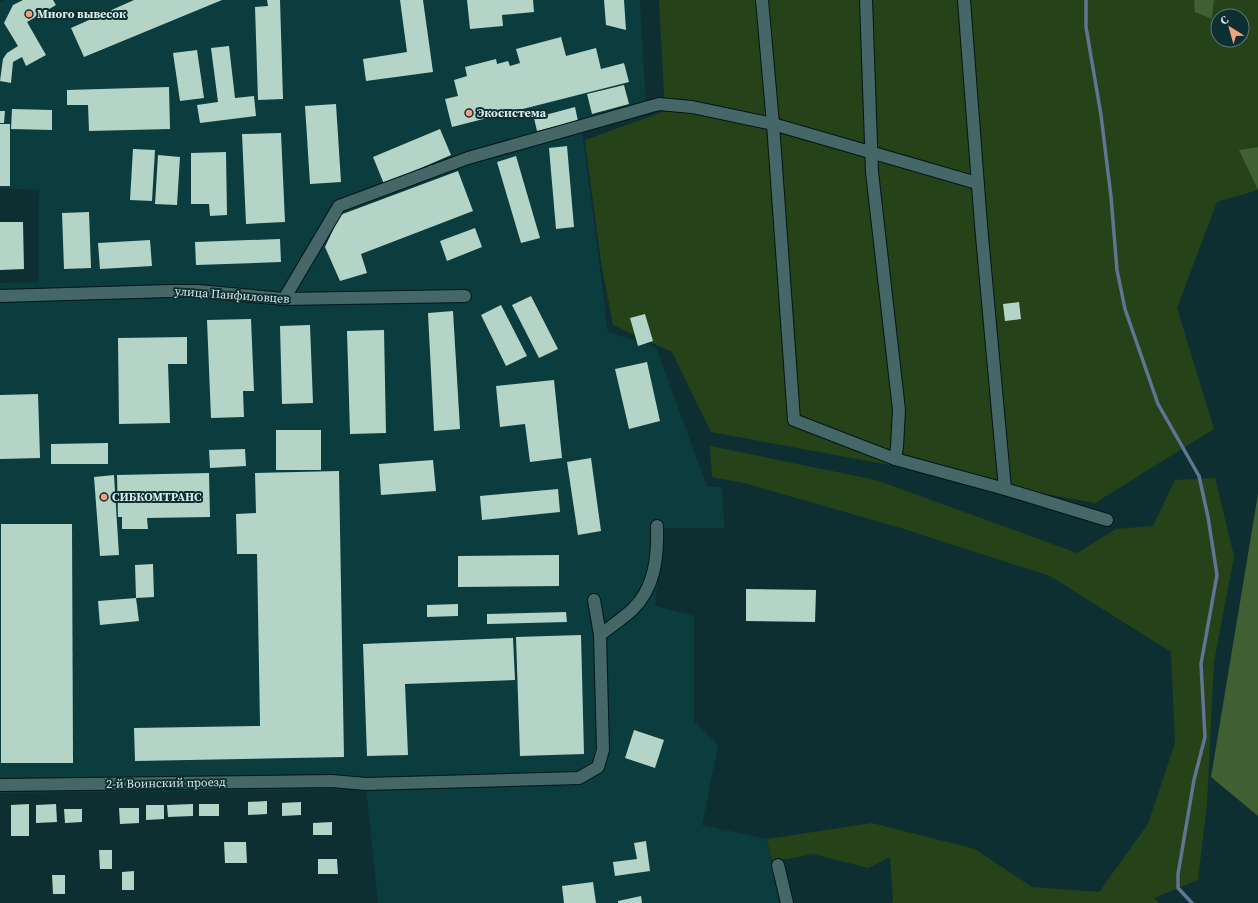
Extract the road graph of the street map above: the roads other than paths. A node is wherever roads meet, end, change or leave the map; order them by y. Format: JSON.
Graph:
{"nodes":[{"id":1,"x":762,"y":0,"type":"edge"},
{"id":2,"x":866,"y":0,"type":"edge"},
{"id":3,"x":964,"y":0,"type":"edge"},
{"id":4,"x":773,"y":124,"type":"junction"},
{"id":5,"x":871,"y":153,"type":"junction"},
{"id":6,"x":977,"y":183,"type":"junction"},
{"id":7,"x":0,"y":296,"type":"edge"},
{"id":8,"x":465,"y":296,"type":"dead end"},
{"id":9,"x":284,"y":299,"type":"junction"},
{"id":10,"x":895,"y":458,"type":"junction"},
{"id":11,"x":1005,"y":489,"type":"junction"},
{"id":12,"x":1107,"y":520,"type":"dead end"},
{"id":13,"x":657,"y":526,"type":"dead end"},
{"id":14,"x":594,"y":600,"type":"dead end"},
{"id":15,"x":600,"y":636,"type":"junction"},
{"id":16,"x":0,"y":785,"type":"edge"},
{"id":17,"x":778,"y":865,"type":"dead end"},
{"id":18,"x":787,"y":903,"type":"edge"}],
"edges":[{"from":1,"to":4,"type":"street"},
{"from":2,"to":5,"type":"street"},
{"from":3,"to":6,"type":"street"},
{"from":4,"to":5,"type":"street"},
{"from":4,"to":9,"type":"street"},
{"from":4,"to":10,"type":"street"},
{"from":5,"to":6,"type":"street"},
{"from":5,"to":10,"type":"street"},
{"from":6,"to":11,"type":"street"},
{"from":7,"to":9,"type":"street","name":"улица Панфиловцев"},
{"from":8,"to":9,"type":"street","name":"улица Панфиловцев"},
{"from":10,"to":11,"type":"street"},
{"from":11,"to":12,"type":"street"},
{"from":13,"to":15,"type":"street"},
{"from":14,"to":15,"type":"street","name":"2-й Воинский проезд"},
{"from":15,"to":16,"type":"street","name":"2-й Воинский проезд"},
{"from":17,"to":18,"type":"street"}]}
